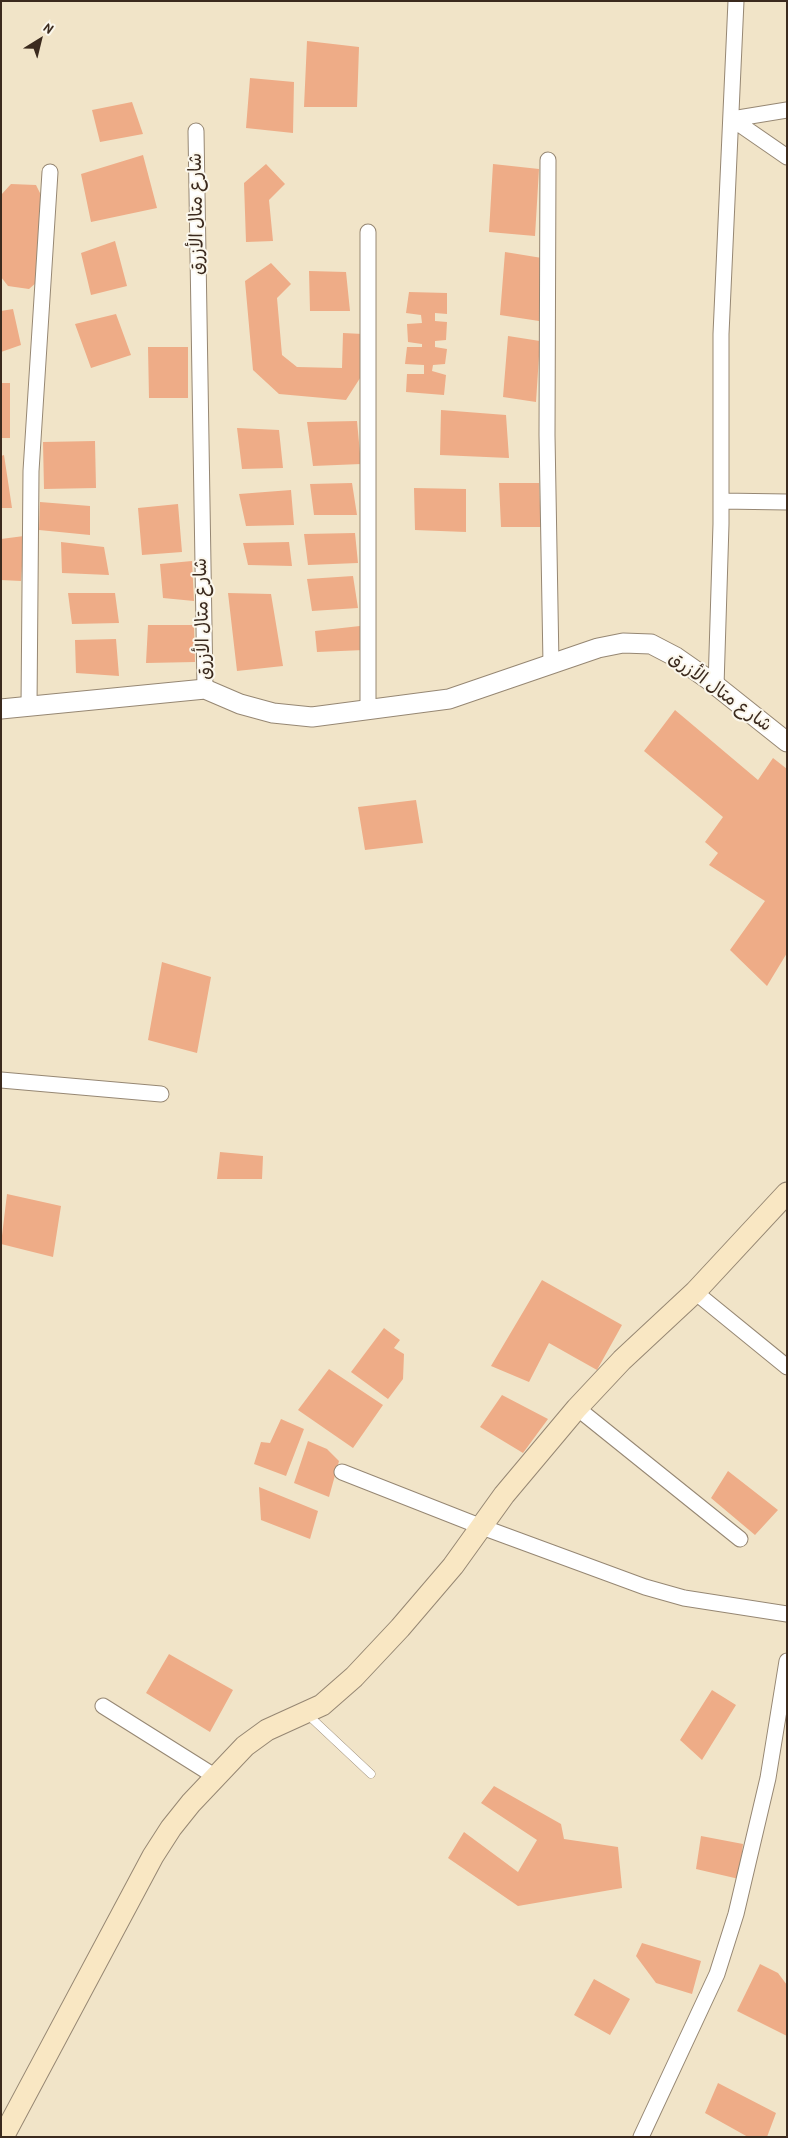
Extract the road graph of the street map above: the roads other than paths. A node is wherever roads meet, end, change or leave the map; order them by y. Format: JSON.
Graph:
{"nodes":[{"id":1,"x":736,"y":1,"type":"edge"},
{"id":2,"x":787,"y":110,"type":"edge"},
{"id":3,"x":732,"y":119,"type":"junction"},
{"id":4,"x":196,"y":131,"type":"dead end"},
{"id":5,"x":787,"y":157,"type":"edge"},
{"id":6,"x":548,"y":160,"type":"dead end"},
{"id":7,"x":50,"y":172,"type":"dead end"},
{"id":8,"x":368,"y":232,"type":"dead end"},
{"id":9,"x":721,"y":501,"type":"junction"},
{"id":10,"x":787,"y":502,"type":"edge"},
{"id":11,"x":551,"y":664,"type":"junction"},
{"id":12,"x":716,"y":686,"type":"junction"},
{"id":13,"x":205,"y":689,"type":"junction"},
{"id":14,"x":29,"y":706,"type":"junction"},
{"id":15,"x":1,"y":709,"type":"edge"},
{"id":16,"x":368,"y":711,"type":"junction"},
{"id":17,"x":787,"y":742,"type":"edge"},
{"id":18,"x":1,"y":1080,"type":"edge"},
{"id":19,"x":160,"y":1094,"type":"dead end"},
{"id":20,"x":787,"y":1193,"type":"edge"},
{"id":21,"x":695,"y":1292,"type":"junction"},
{"id":22,"x":787,"y":1367,"type":"edge"},
{"id":23,"x":577,"y":1408,"type":"junction"},
{"id":24,"x":342,"y":1472,"type":"dead end"},
{"id":25,"x":482,"y":1528,"type":"junction"},
{"id":26,"x":740,"y":1539,"type":"dead end"},
{"id":27,"x":787,"y":1614,"type":"edge"},
{"id":28,"x":787,"y":1661,"type":"edge"},
{"id":29,"x":103,"y":1706,"type":"dead end"},
{"id":30,"x":305,"y":1713,"type":"junction"},
{"id":31,"x":371,"y":1774,"type":"dead end"},
{"id":32,"x":216,"y":1777,"type":"junction"},
{"id":33,"x":3,"y":2137,"type":"edge"},
{"id":34,"x":641,"y":2137,"type":"edge"}],
"edges":[{"from":1,"to":3,"type":"street"},
{"from":2,"to":3,"type":"street"},
{"from":3,"to":5,"type":"street"},
{"from":3,"to":9,"type":"street"},
{"from":4,"to":13,"type":"street","name":"شارع متال الأزرق"},
{"from":6,"to":11,"type":"street"},
{"from":7,"to":14,"type":"street"},
{"from":8,"to":16,"type":"street"},
{"from":9,"to":10,"type":"street"},
{"from":9,"to":12,"type":"street"},
{"from":11,"to":12,"type":"street","name":"شارع متال الأزرق"},
{"from":11,"to":16,"type":"street","name":"شارع متال الأزرق"},
{"from":12,"to":17,"type":"street","name":"شارع متال الأزرق"},
{"from":13,"to":14,"type":"street"},
{"from":13,"to":16,"type":"street","name":"شارع متال الأزرق"},
{"from":14,"to":15,"type":"street"},
{"from":18,"to":19,"type":"street"},
{"from":20,"to":21,"type":"main road"},
{"from":21,"to":22,"type":"street"},
{"from":21,"to":23,"type":"main road"},
{"from":23,"to":25,"type":"main road"},
{"from":23,"to":26,"type":"street"},
{"from":24,"to":25,"type":"street"},
{"from":25,"to":27,"type":"street"},
{"from":25,"to":30,"type":"main road"},
{"from":28,"to":34,"type":"street"},
{"from":29,"to":32,"type":"street"},
{"from":30,"to":31,"type":"lane"},
{"from":30,"to":32,"type":"main road"},
{"from":32,"to":33,"type":"main road"}]}
